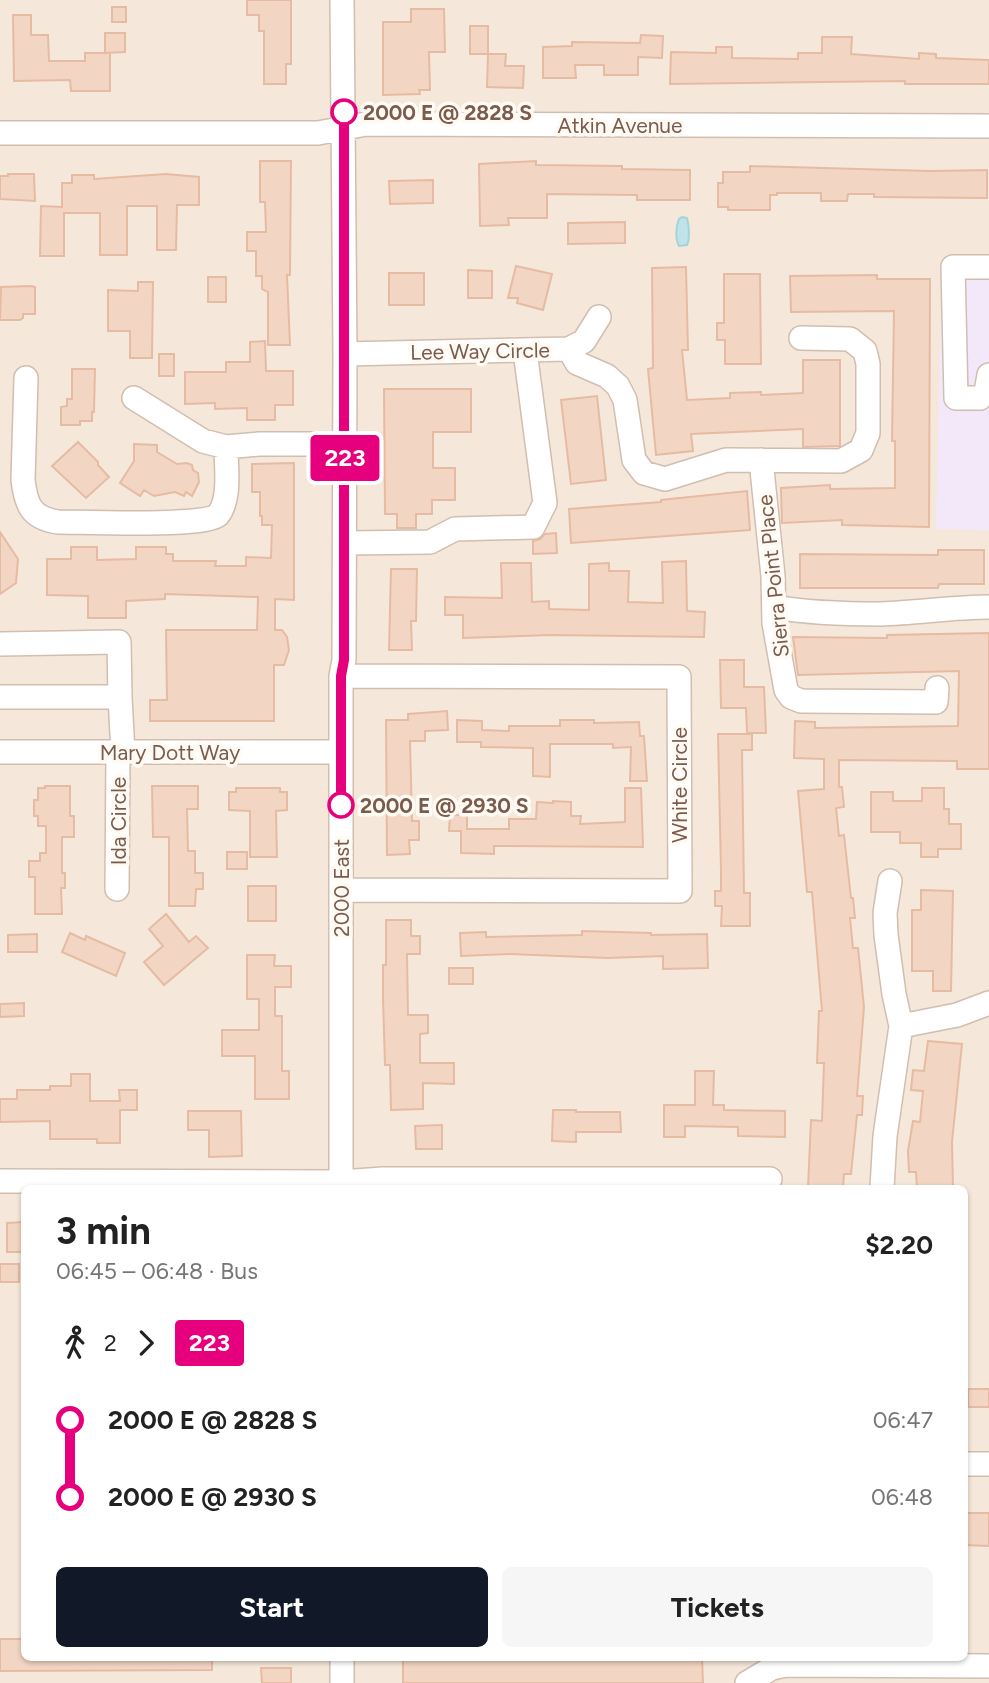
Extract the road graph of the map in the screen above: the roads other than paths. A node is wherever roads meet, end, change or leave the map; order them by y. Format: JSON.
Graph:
{"nodes":[{"id":1,"x":342,"y":0,"type":"edge"},
{"id":2,"x":989,"y":126,"type":"edge"},
{"id":3,"x":344,"y":128,"type":"junction"},
{"id":4,"x":0,"y":134,"type":"edge"},
{"id":5,"x":989,"y":267,"type":"edge"},
{"id":6,"x":599,"y":317,"type":"dead end"},
{"id":7,"x":801,"y":338,"type":"dead end"},
{"id":8,"x":569,"y":349,"type":"junction"},
{"id":9,"x":525,"y":351,"type":"junction"},
{"id":10,"x":345,"y":354,"type":"junction"},
{"id":11,"x":989,"y":375,"type":"edge"},
{"id":12,"x":26,"y":378,"type":"dead end"},
{"id":13,"x":134,"y":398,"type":"dead end"},
{"id":14,"x":345,"y":444,"type":"junction"},
{"id":15,"x":226,"y":447,"type":"junction"},
{"id":16,"x":761,"y":460,"type":"junction"},
{"id":17,"x":345,"y":543,"type":"junction"},
{"id":18,"x":774,"y":607,"type":"junction"},
{"id":19,"x":989,"y":607,"type":"edge"},
{"id":20,"x":0,"y":644,"type":"edge"},
{"id":21,"x":341,"y":676,"type":"junction"},
{"id":22,"x":937,"y":688,"type":"dead end"},
{"id":23,"x":0,"y":697,"type":"edge"},
{"id":24,"x":120,"y":697,"type":"junction"},
{"id":25,"x":0,"y":752,"type":"edge"},
{"id":26,"x":341,"y":752,"type":"junction"},
{"id":27,"x":121,"y":753,"type":"junction"},
{"id":28,"x":890,"y":881,"type":"dead end"},
{"id":29,"x":117,"y":890,"type":"dead end"},
{"id":30,"x":341,"y":890,"type":"junction"},
{"id":31,"x":989,"y":1003,"type":"edge"},
{"id":32,"x":901,"y":1026,"type":"junction"},
{"id":33,"x":771,"y":1179,"type":"dead end"},
{"id":34,"x":0,"y":1181,"type":"edge"},
{"id":35,"x":341,"y":1185,"type":"edge"},
{"id":36,"x":882,"y":1185,"type":"edge"},
{"id":37,"x":968,"y":1464,"type":"edge"},
{"id":38,"x":989,"y":1464,"type":"edge"},
{"id":39,"x":342,"y":1661,"type":"edge"},
{"id":40,"x":989,"y":1666,"type":"edge"},
{"id":41,"x":857,"y":1674,"type":"edge"},
{"id":42,"x":754,"y":1678,"type":"edge"},
{"id":43,"x":342,"y":1683,"type":"edge"}],
"edges":[{"from":1,"to":3,"type":"street","name":"2000 East"},
{"from":2,"to":3,"type":"street","name":"Atkin Avenue"},
{"from":3,"to":4,"type":"street","name":"Atkin Avenue"},
{"from":3,"to":10,"type":"street","name":"2000 East"},
{"from":5,"to":11,"type":"street"},
{"from":6,"to":8,"type":"street","name":"Lee Way Circle"},
{"from":7,"to":16,"type":"street"},
{"from":8,"to":9,"type":"street","name":"Lee Way Circle"},
{"from":8,"to":16,"type":"street"},
{"from":9,"to":10,"type":"street","name":"Lee Way Circle"},
{"from":9,"to":17,"type":"street"},
{"from":10,"to":14,"type":"street","name":"2000 East"},
{"from":12,"to":15,"type":"street"},
{"from":13,"to":15,"type":"street"},
{"from":14,"to":15,"type":"street"},
{"from":14,"to":17,"type":"street","name":"2000 East"},
{"from":16,"to":18,"type":"street","name":"Sierra Point Place"},
{"from":17,"to":21,"type":"street","name":"2000 East"},
{"from":18,"to":19,"type":"street"},
{"from":18,"to":22,"type":"street","name":"Sierra Point Place"},
{"from":20,"to":24,"type":"street","name":"Ida Circle"},
{"from":21,"to":26,"type":"street","name":"2000 East"},
{"from":21,"to":30,"type":"street","name":"White Circle"},
{"from":23,"to":24,"type":"street"},
{"from":24,"to":27,"type":"street","name":"Ida Circle"},
{"from":25,"to":27,"type":"street","name":"Mary Dott Way"},
{"from":26,"to":27,"type":"street","name":"Mary Dott Way"},
{"from":26,"to":30,"type":"street","name":"2000 East"},
{"from":27,"to":29,"type":"street","name":"Ida Circle"},
{"from":28,"to":32,"type":"street"},
{"from":30,"to":35,"type":"street","name":"2000 East"},
{"from":31,"to":32,"type":"street"},
{"from":32,"to":36,"type":"street"},
{"from":33,"to":35,"type":"street"},
{"from":34,"to":35,"type":"street"},
{"from":37,"to":38,"type":"street"},
{"from":39,"to":43,"type":"street"},
{"from":40,"to":41,"type":"street"},
{"from":41,"to":42,"type":"street"}]}
